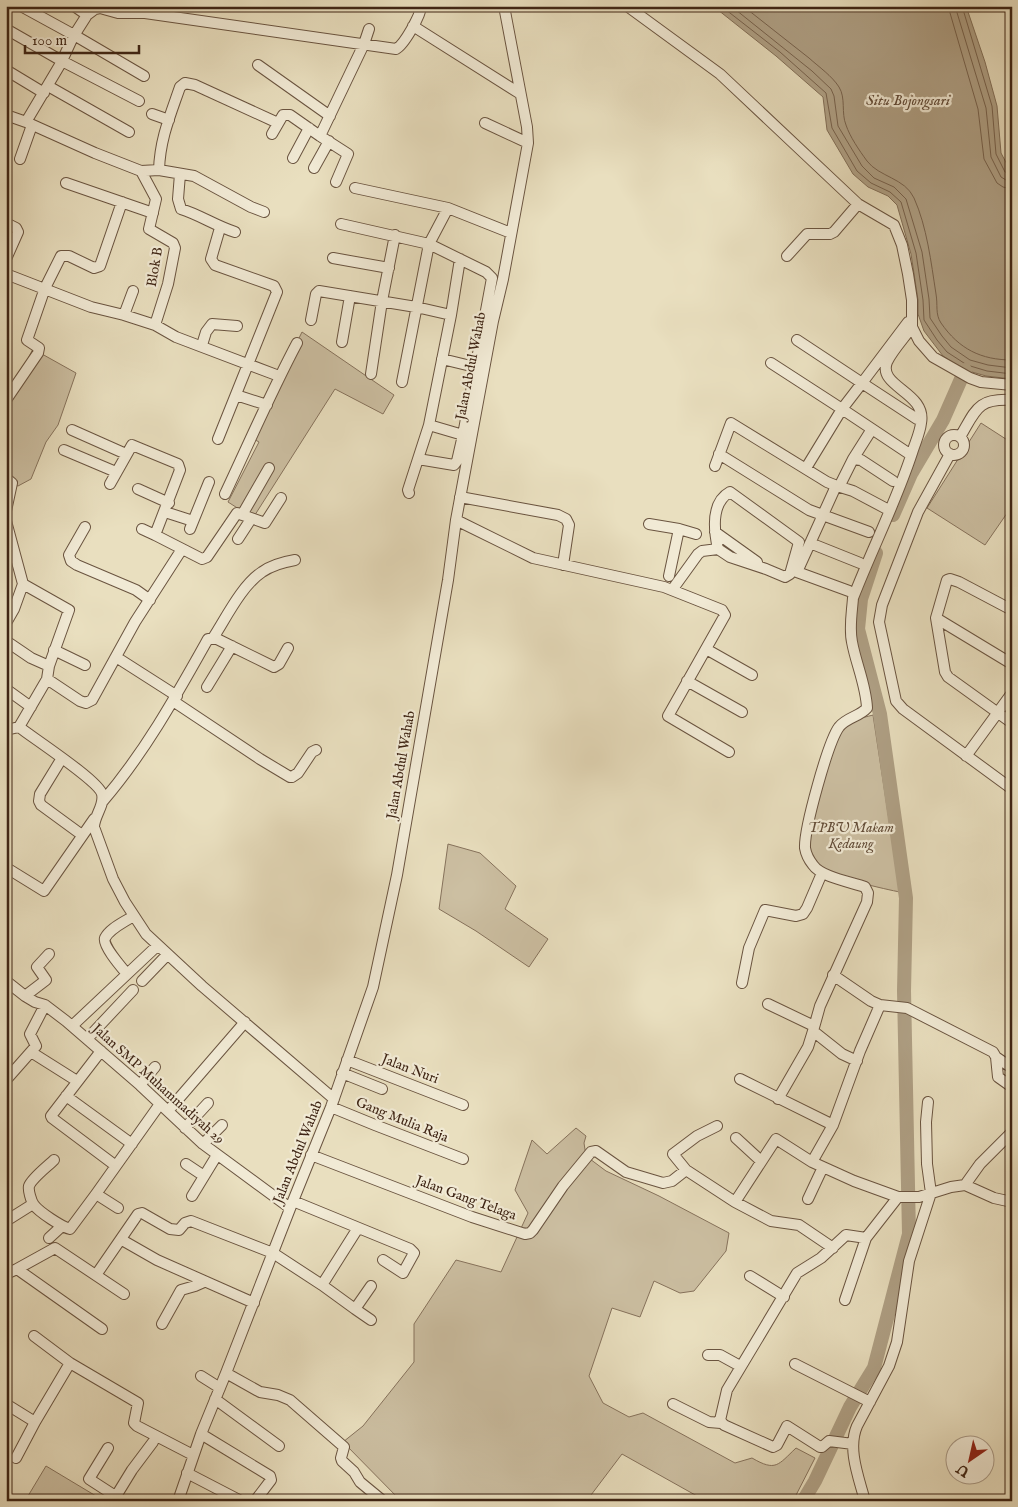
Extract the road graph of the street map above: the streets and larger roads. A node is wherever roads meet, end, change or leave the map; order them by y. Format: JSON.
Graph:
{"nodes":[{"id":1,"x":21,"y":6,"type":"edge"},
{"id":2,"x":74,"y":6,"type":"edge"},
{"id":3,"x":421,"y":6,"type":"edge"},
{"id":4,"x":504,"y":6,"type":"edge"},
{"id":5,"x":626,"y":6,"type":"edge"},
{"id":6,"x":34,"y":9,"type":"edge"},
{"id":7,"x":121,"y":10,"type":"edge"},
{"id":8,"x":87,"y":15,"type":"junction"},
{"id":9,"x":413,"y":26,"type":"junction"},
{"id":10,"x":6,"y":29,"type":"edge"},
{"id":11,"x":369,"y":30,"type":"dead end"},
{"id":12,"x":74,"y":35,"type":"junction"},
{"id":13,"x":364,"y":44,"type":"junction"},
{"id":14,"x":62,"y":61,"type":"junction"},
{"id":15,"x":258,"y":65,"type":"dead end"},
{"id":16,"x":6,"y":70,"type":"edge"},
{"id":17,"x":144,"y":76,"type":"dead end"},
{"id":18,"x":46,"y":90,"type":"junction"},
{"id":19,"x":519,"y":93,"type":"junction"},
{"id":20,"x":140,"y":101,"type":"dead end"},
{"id":21,"x":152,"y":114,"type":"dead end"},
{"id":22,"x":6,"y":115,"type":"edge"},
{"id":23,"x":330,"y":116,"type":"junction"},
{"id":24,"x":169,"y":120,"type":"junction"},
{"id":25,"x":29,"y":123,"type":"junction"},
{"id":26,"x":278,"y":123,"type":"junction"},
{"id":27,"x":485,"y":123,"type":"dead end"},
{"id":28,"x":309,"y":128,"type":"junction"},
{"id":29,"x":130,"y":132,"type":"dead end"},
{"id":30,"x":272,"y":134,"type":"dead end"},
{"id":31,"x":324,"y":138,"type":"junction"},
{"id":32,"x":528,"y":143,"type":"junction"},
{"id":33,"x":20,"y":158,"type":"dead end"},
{"id":34,"x":293,"y":158,"type":"dead end"},
{"id":35,"x":314,"y":168,"type":"dead end"},
{"id":36,"x":159,"y":170,"type":"junction"},
{"id":37,"x":141,"y":171,"type":"junction"},
{"id":38,"x":180,"y":174,"type":"junction"},
{"id":39,"x":66,"y":182,"type":"dead end"},
{"id":40,"x":336,"y":182,"type":"dead end"},
{"id":41,"x":355,"y":188,"type":"dead end"},
{"id":42,"x":122,"y":202,"type":"junction"},
{"id":43,"x":858,"y":204,"type":"junction"},
{"id":44,"x":448,"y":208,"type":"junction"},
{"id":45,"x":264,"y":212,"type":"dead end"},
{"id":46,"x":153,"y":213,"type":"junction"},
{"id":47,"x":6,"y":223,"type":"edge"},
{"id":48,"x":341,"y":224,"type":"dead end"},
{"id":49,"x":220,"y":228,"type":"junction"},
{"id":50,"x":235,"y":232,"type":"dead end"},
{"id":51,"x":511,"y":233,"type":"junction"},
{"id":52,"x":395,"y":235,"type":"junction"},
{"id":53,"x":429,"y":244,"type":"junction"},
{"id":54,"x":787,"y":256,"type":"dead end"},
{"id":55,"x":333,"y":258,"type":"dead end"},
{"id":56,"x":6,"y":259,"type":"edge"},
{"id":57,"x":460,"y":259,"type":"junction"},
{"id":58,"x":389,"y":268,"type":"junction"},
{"id":59,"x":6,"y":274,"type":"edge"},
{"id":60,"x":45,"y":288,"type":"junction"},
{"id":61,"x":133,"y":291,"type":"dead end"},
{"id":62,"x":350,"y":296,"type":"junction"},
{"id":63,"x":382,"y":301,"type":"junction"},
{"id":64,"x":416,"y":306,"type":"junction"},
{"id":65,"x":124,"y":315,"type":"junction"},
{"id":66,"x":451,"y":315,"type":"junction"},
{"id":67,"x":311,"y":320,"type":"dead end"},
{"id":68,"x":912,"y":322,"type":"junction"},
{"id":69,"x":155,"y":326,"type":"junction"},
{"id":70,"x":237,"y":326,"type":"dead end"},
{"id":71,"x":797,"y":340,"type":"dead end"},
{"id":72,"x":342,"y":342,"type":"dead end"},
{"id":73,"x":297,"y":343,"type":"dead end"},
{"id":74,"x":202,"y":345,"type":"junction"},
{"id":75,"x":442,"y":359,"type":"junction"},
{"id":76,"x":771,"y":363,"type":"dead end"},
{"id":77,"x":248,"y":364,"type":"junction"},
{"id":78,"x":475,"y":367,"type":"junction"},
{"id":79,"x":371,"y":374,"type":"dead end"},
{"id":80,"x":279,"y":376,"type":"junction"},
{"id":81,"x":402,"y":382,"type":"dead end"},
{"id":82,"x":862,"y":383,"type":"junction"},
{"id":83,"x":1012,"y":385,"type":"edge"},
{"id":84,"x":236,"y":396,"type":"junction"},
{"id":85,"x":6,"y":400,"type":"edge"},
{"id":86,"x":1012,"y":400,"type":"edge"},
{"id":87,"x":267,"y":406,"type":"junction"},
{"id":88,"x":842,"y":409,"type":"junction"},
{"id":89,"x":916,"y":419,"type":"dead end"},
{"id":90,"x":429,"y":425,"type":"junction"},
{"id":91,"x":872,"y":429,"type":"junction"},
{"id":92,"x":72,"y":430,"type":"dead end"},
{"id":93,"x":463,"y":435,"type":"junction"},
{"id":94,"x":218,"y":439,"type":"dead end"},
{"id":95,"x":64,"y":450,"type":"dead end"},
{"id":96,"x":908,"y":452,"type":"dead end"},
{"id":97,"x":126,"y":454,"type":"junction"},
{"id":98,"x":719,"y":454,"type":"junction"},
{"id":99,"x":418,"y":459,"type":"junction"},
{"id":100,"x":853,"y":459,"type":"junction"},
{"id":101,"x":715,"y":466,"type":"dead end"},
{"id":102,"x":269,"y":468,"type":"dead end"},
{"id":103,"x":806,"y":468,"type":"junction"},
{"id":104,"x":116,"y":472,"type":"junction"},
{"id":105,"x":6,"y":478,"type":"edge"},
{"id":106,"x":893,"y":481,"type":"dead end"},
{"id":107,"x":209,"y":482,"type":"dead end"},
{"id":108,"x":110,"y":484,"type":"dead end"},
{"id":109,"x":838,"y":487,"type":"junction"},
{"id":110,"x":146,"y":489,"type":"dead end"},
{"id":111,"x":410,"y":493,"type":"dead end"},
{"id":112,"x":225,"y":494,"type":"dead end"},
{"id":113,"x":460,"y":497,"type":"junction"},
{"id":114,"x":281,"y":498,"type":"dead end"},
{"id":115,"x":167,"y":508,"type":"junction"},
{"id":116,"x":885,"y":508,"type":"dead end"},
{"id":117,"x":6,"y":511,"type":"edge"},
{"id":118,"x":824,"y":514,"type":"junction"},
{"id":119,"x":247,"y":517,"type":"junction"},
{"id":120,"x":456,"y":520,"type":"junction"},
{"id":121,"x":6,"y":521,"type":"edge"},
{"id":122,"x":649,"y":524,"type":"dead end"},
{"id":123,"x":85,"y":527,"type":"dead end"},
{"id":124,"x":142,"y":529,"type":"dead end"},
{"id":125,"x":679,"y":529,"type":"junction"},
{"id":126,"x":715,"y":532,"type":"junction"},
{"id":127,"x":869,"y":532,"type":"dead end"},
{"id":128,"x":696,"y":534,"type":"dead end"},
{"id":129,"x":156,"y":535,"type":"junction"},
{"id":130,"x":238,"y":539,"type":"dead end"},
{"id":131,"x":810,"y":543,"type":"junction"},
{"id":132,"x":182,"y":550,"type":"junction"},
{"id":133,"x":711,"y":550,"type":"junction"},
{"id":134,"x":295,"y":560,"type":"dead end"},
{"id":135,"x":673,"y":560,"type":"junction"},
{"id":136,"x":860,"y":563,"type":"dead end"},
{"id":137,"x":563,"y":564,"type":"junction"},
{"id":138,"x":766,"y":569,"type":"junction"},
{"id":139,"x":686,"y":570,"type":"junction"},
{"id":140,"x":670,"y":576,"type":"dead end"},
{"id":141,"x":23,"y":584,"type":"junction"},
{"id":142,"x":672,"y":590,"type":"junction"},
{"id":143,"x":849,"y":591,"type":"dead end"},
{"id":144,"x":150,"y":600,"type":"junction"},
{"id":145,"x":1012,"y":610,"type":"edge"},
{"id":146,"x":936,"y":618,"type":"junction"},
{"id":147,"x":6,"y":623,"type":"edge"},
{"id":148,"x":213,"y":638,"type":"junction"},
{"id":149,"x":6,"y":641,"type":"edge"},
{"id":150,"x":232,"y":646,"type":"junction"},
{"id":151,"x":288,"y":648,"type":"dead end"},
{"id":152,"x":706,"y":649,"type":"junction"},
{"id":153,"x":54,"y":650,"type":"junction"},
{"id":154,"x":116,"y":657,"type":"junction"},
{"id":155,"x":1012,"y":664,"type":"edge"},
{"id":156,"x":85,"y":665,"type":"dead end"},
{"id":157,"x":49,"y":666,"type":"junction"},
{"id":158,"x":752,"y":675,"type":"dead end"},
{"id":159,"x":47,"y":679,"type":"junction"},
{"id":160,"x":687,"y":681,"type":"junction"},
{"id":161,"x":206,"y":687,"type":"dead end"},
{"id":162,"x":6,"y":689,"type":"edge"},
{"id":163,"x":1012,"y":693,"type":"edge"},
{"id":164,"x":175,"y":698,"type":"junction"},
{"id":165,"x":31,"y":707,"type":"junction"},
{"id":166,"x":742,"y":712,"type":"dead end"},
{"id":167,"x":997,"y":712,"type":"junction"},
{"id":168,"x":1012,"y":723,"type":"edge"},
{"id":169,"x":19,"y":727,"type":"junction"},
{"id":170,"x":6,"y":730,"type":"edge"},
{"id":171,"x":316,"y":750,"type":"dead end"},
{"id":172,"x":729,"y":752,"type":"dead end"},
{"id":173,"x":966,"y":756,"type":"junction"},
{"id":174,"x":62,"y":758,"type":"junction"},
{"id":175,"x":1012,"y":789,"type":"edge"},
{"id":176,"x":103,"y":802,"type":"junction"},
{"id":177,"x":95,"y":818,"type":"junction"},
{"id":178,"x":82,"y":835,"type":"junction"},
{"id":179,"x":10,"y":870,"type":"dead end"},
{"id":180,"x":822,"y":873,"type":"junction"},
{"id":181,"x":133,"y":916,"type":"junction"},
{"id":182,"x":157,"y":946,"type":"junction"},
{"id":183,"x":49,"y":954,"type":"dead end"},
{"id":184,"x":167,"y":955,"type":"junction"},
{"id":185,"x":127,"y":974,"type":"junction"},
{"id":186,"x":834,"y":976,"type":"junction"},
{"id":187,"x":6,"y":981,"type":"edge"},
{"id":188,"x":142,"y":982,"type":"dead end"},
{"id":189,"x":742,"y":983,"type":"dead end"},
{"id":190,"x":133,"y":990,"type":"dead end"},
{"id":191,"x":25,"y":996,"type":"junction"},
{"id":192,"x":768,"y":1004,"type":"dead end"},
{"id":193,"x":880,"y":1005,"type":"junction"},
{"id":194,"x":45,"y":1006,"type":"junction"},
{"id":195,"x":245,"y":1022,"type":"junction"},
{"id":196,"x":72,"y":1026,"type":"junction"},
{"id":197,"x":814,"y":1029,"type":"junction"},
{"id":198,"x":87,"y":1039,"type":"junction"},
{"id":199,"x":101,"y":1051,"type":"junction"},
{"id":200,"x":32,"y":1052,"type":"junction"},
{"id":201,"x":996,"y":1057,"type":"junction"},
{"id":202,"x":347,"y":1060,"type":"junction"},
{"id":203,"x":857,"y":1062,"type":"junction"},
{"id":204,"x":155,"y":1066,"type":"dead end"},
{"id":205,"x":1012,"y":1068,"type":"edge"},
{"id":206,"x":342,"y":1073,"type":"junction"},
{"id":207,"x":740,"y":1079,"type":"dead end"},
{"id":208,"x":6,"y":1080,"type":"edge"},
{"id":209,"x":77,"y":1081,"type":"junction"},
{"id":210,"x":140,"y":1085,"type":"junction"},
{"id":211,"x":1012,"y":1086,"type":"edge"},
{"id":212,"x":382,"y":1089,"type":"dead end"},
{"id":213,"x":66,"y":1096,"type":"junction"},
{"id":214,"x":778,"y":1098,"type":"junction"},
{"id":215,"x":928,"y":1102,"type":"dead end"},
{"id":216,"x":208,"y":1103,"type":"dead end"},
{"id":217,"x":332,"y":1103,"type":"junction"},
{"id":218,"x":463,"y":1105,"type":"dead end"},
{"id":219,"x":164,"y":1107,"type":"junction"},
{"id":220,"x":222,"y":1125,"type":"dead end"},
{"id":221,"x":833,"y":1125,"type":"junction"},
{"id":222,"x":717,"y":1126,"type":"dead end"},
{"id":223,"x":185,"y":1128,"type":"junction"},
{"id":224,"x":1012,"y":1132,"type":"edge"},
{"id":225,"x":736,"y":1138,"type":"dead end"},
{"id":226,"x":132,"y":1144,"type":"junction"},
{"id":227,"x":203,"y":1144,"type":"junction"},
{"id":228,"x":217,"y":1155,"type":"junction"},
{"id":229,"x":311,"y":1156,"type":"junction"},
{"id":230,"x":464,"y":1159,"type":"dead end"},
{"id":231,"x":54,"y":1160,"type":"dead end"},
{"id":232,"x":761,"y":1161,"type":"junction"},
{"id":233,"x":812,"y":1162,"type":"junction"},
{"id":234,"x":186,"y":1164,"type":"dead end"},
{"id":235,"x":116,"y":1166,"type":"junction"},
{"id":236,"x":823,"y":1167,"type":"junction"},
{"id":237,"x":686,"y":1170,"type":"junction"},
{"id":238,"x":204,"y":1176,"type":"junction"},
{"id":239,"x":965,"y":1185,"type":"junction"},
{"id":240,"x":96,"y":1194,"type":"junction"},
{"id":241,"x":931,"y":1194,"type":"junction"},
{"id":242,"x":192,"y":1196,"type":"dead end"},
{"id":243,"x":904,"y":1197,"type":"junction"},
{"id":244,"x":808,"y":1199,"type":"dead end"},
{"id":245,"x":735,"y":1202,"type":"junction"},
{"id":246,"x":1012,"y":1202,"type":"edge"},
{"id":247,"x":33,"y":1204,"type":"junction"},
{"id":248,"x":291,"y":1204,"type":"junction"},
{"id":249,"x":118,"y":1208,"type":"dead end"},
{"id":250,"x":6,"y":1221,"type":"edge"},
{"id":251,"x":62,"y":1226,"type":"junction"},
{"id":252,"x":358,"y":1228,"type":"junction"},
{"id":253,"x":49,"y":1238,"type":"dead end"},
{"id":254,"x":866,"y":1238,"type":"junction"},
{"id":255,"x":122,"y":1240,"type":"junction"},
{"id":256,"x":832,"y":1248,"type":"junction"},
{"id":257,"x":273,"y":1253,"type":"junction"},
{"id":258,"x":383,"y":1260,"type":"dead end"},
{"id":259,"x":17,"y":1269,"type":"junction"},
{"id":260,"x":6,"y":1274,"type":"edge"},
{"id":261,"x":96,"y":1275,"type":"junction"},
{"id":262,"x":750,"y":1276,"type":"dead end"},
{"id":263,"x":204,"y":1282,"type":"junction"},
{"id":264,"x":322,"y":1285,"type":"junction"},
{"id":265,"x":371,"y":1286,"type":"dead end"},
{"id":266,"x":124,"y":1294,"type":"dead end"},
{"id":267,"x":784,"y":1296,"type":"junction"},
{"id":268,"x":845,"y":1300,"type":"dead end"},
{"id":269,"x":254,"y":1303,"type":"junction"},
{"id":270,"x":355,"y":1309,"type":"junction"},
{"id":271,"x":371,"y":1320,"type":"dead end"},
{"id":272,"x":162,"y":1324,"type":"dead end"},
{"id":273,"x":102,"y":1329,"type":"dead end"},
{"id":274,"x":34,"y":1336,"type":"dead end"},
{"id":275,"x":708,"y":1355,"type":"dead end"},
{"id":276,"x":70,"y":1363,"type":"junction"},
{"id":277,"x":795,"y":1364,"type":"dead end"},
{"id":278,"x":740,"y":1366,"type":"junction"},
{"id":279,"x":226,"y":1373,"type":"junction"},
{"id":280,"x":201,"y":1376,"type":"dead end"},
{"id":281,"x":220,"y":1388,"type":"junction"},
{"id":282,"x":215,"y":1399,"type":"junction"},
{"id":283,"x":866,"y":1400,"type":"junction"},
{"id":284,"x":6,"y":1404,"type":"edge"},
{"id":285,"x":672,"y":1404,"type":"dead end"},
{"id":286,"x":35,"y":1422,"type":"junction"},
{"id":287,"x":722,"y":1423,"type":"junction"},
{"id":288,"x":201,"y":1434,"type":"junction"},
{"id":289,"x":152,"y":1442,"type":"dead end"},
{"id":290,"x":853,"y":1444,"type":"junction"},
{"id":291,"x":279,"y":1446,"type":"dead end"},
{"id":292,"x":108,"y":1448,"type":"dead end"},
{"id":293,"x":193,"y":1455,"type":"junction"},
{"id":294,"x":16,"y":1458,"type":"dead end"},
{"id":295,"x":187,"y":1473,"type":"junction"},
{"id":296,"x":117,"y":1499,"type":"edge"},
{"id":297,"x":178,"y":1501,"type":"edge"},
{"id":298,"x":241,"y":1501,"type":"edge"},
{"id":299,"x":255,"y":1501,"type":"edge"},
{"id":300,"x":383,"y":1501,"type":"edge"},
{"id":301,"x":865,"y":1501,"type":"edge"}],
"edges":[{"from":1,"to":6,"type":"street"},
{"from":2,"to":8,"type":"street"},
{"from":3,"to":9,"type":"street"},
{"from":4,"to":19,"type":"street","name":"Jalan Abdul Wahab"},
{"from":5,"to":43,"type":"street"},
{"from":6,"to":12,"type":"street"},
{"from":7,"to":8,"type":"street"},
{"from":7,"to":13,"type":"street"},
{"from":8,"to":12,"type":"street"},
{"from":9,"to":13,"type":"street"},
{"from":9,"to":19,"type":"street"},
{"from":10,"to":14,"type":"street"},
{"from":11,"to":13,"type":"street"},
{"from":12,"to":14,"type":"street"},
{"from":12,"to":17,"type":"street"},
{"from":13,"to":23,"type":"street"},
{"from":14,"to":18,"type":"street"},
{"from":14,"to":20,"type":"street"},
{"from":15,"to":23,"type":"street"},
{"from":16,"to":18,"type":"street"},
{"from":18,"to":25,"type":"street"},
{"from":18,"to":29,"type":"street"},
{"from":19,"to":32,"type":"street","name":"Jalan Abdul Wahab"},
{"from":21,"to":24,"type":"street"},
{"from":22,"to":25,"type":"street"},
{"from":23,"to":31,"type":"street"},
{"from":24,"to":26,"type":"street"},
{"from":24,"to":36,"type":"street"},
{"from":25,"to":33,"type":"street"},
{"from":25,"to":37,"type":"street"},
{"from":26,"to":28,"type":"street"},
{"from":26,"to":30,"type":"street"},
{"from":27,"to":32,"type":"street"},
{"from":28,"to":31,"type":"street"},
{"from":28,"to":34,"type":"street"},
{"from":31,"to":35,"type":"street"},
{"from":31,"to":40,"type":"street"},
{"from":32,"to":51,"type":"street","name":"Jalan Abdul Wahab"},
{"from":36,"to":37,"type":"street"},
{"from":36,"to":38,"type":"street"},
{"from":37,"to":46,"type":"street","name":"Blok B"},
{"from":38,"to":45,"type":"street"},
{"from":38,"to":49,"type":"street"},
{"from":39,"to":42,"type":"street"},
{"from":41,"to":44,"type":"street"},
{"from":42,"to":46,"type":"street"},
{"from":42,"to":60,"type":"street"},
{"from":43,"to":54,"type":"street"},
{"from":43,"to":68,"type":"street"},
{"from":44,"to":51,"type":"street"},
{"from":44,"to":53,"type":"street"},
{"from":46,"to":69,"type":"street","name":"Blok B"},
{"from":47,"to":56,"type":"street"},
{"from":48,"to":52,"type":"street"},
{"from":49,"to":50,"type":"street"},
{"from":49,"to":77,"type":"street"},
{"from":51,"to":113,"type":"street","name":"Jalan Abdul Wahab"},
{"from":52,"to":53,"type":"street"},
{"from":52,"to":58,"type":"street"},
{"from":53,"to":57,"type":"street"},
{"from":53,"to":64,"type":"street"},
{"from":55,"to":58,"type":"street"},
{"from":57,"to":66,"type":"street"},
{"from":57,"to":78,"type":"street"},
{"from":58,"to":63,"type":"street"},
{"from":59,"to":60,"type":"street"},
{"from":60,"to":65,"type":"street"},
{"from":60,"to":85,"type":"street"},
{"from":61,"to":65,"type":"street"},
{"from":62,"to":63,"type":"street"},
{"from":62,"to":67,"type":"street"},
{"from":62,"to":72,"type":"street"},
{"from":63,"to":64,"type":"street"},
{"from":63,"to":79,"type":"street"},
{"from":64,"to":66,"type":"street"},
{"from":64,"to":81,"type":"street"},
{"from":65,"to":69,"type":"street"},
{"from":66,"to":75,"type":"street"},
{"from":68,"to":82,"type":"street"},
{"from":68,"to":83,"type":"street"},
{"from":68,"to":180,"type":"street"},
{"from":69,"to":74,"type":"street"},
{"from":70,"to":74,"type":"street"},
{"from":71,"to":82,"type":"street"},
{"from":73,"to":80,"type":"street"},
{"from":74,"to":77,"type":"street"},
{"from":75,"to":78,"type":"street"},
{"from":75,"to":90,"type":"street"},
{"from":76,"to":88,"type":"street"},
{"from":77,"to":80,"type":"street"},
{"from":77,"to":84,"type":"street"},
{"from":78,"to":93,"type":"street"},
{"from":80,"to":87,"type":"street"},
{"from":82,"to":88,"type":"street"},
{"from":82,"to":89,"type":"street"},
{"from":84,"to":87,"type":"street"},
{"from":84,"to":94,"type":"street"},
{"from":86,"to":173,"type":"street"},
{"from":87,"to":112,"type":"street"},
{"from":88,"to":91,"type":"street"},
{"from":88,"to":103,"type":"street"},
{"from":90,"to":93,"type":"street"},
{"from":90,"to":99,"type":"street"},
{"from":91,"to":96,"type":"street"},
{"from":91,"to":100,"type":"street"},
{"from":92,"to":97,"type":"street"},
{"from":93,"to":99,"type":"street"},
{"from":95,"to":104,"type":"street"},
{"from":97,"to":104,"type":"street"},
{"from":97,"to":115,"type":"street"},
{"from":98,"to":101,"type":"street"},
{"from":98,"to":103,"type":"street"},
{"from":98,"to":118,"type":"street"},
{"from":99,"to":111,"type":"street"},
{"from":100,"to":106,"type":"street"},
{"from":100,"to":109,"type":"street"},
{"from":102,"to":119,"type":"street"},
{"from":103,"to":109,"type":"street"},
{"from":104,"to":108,"type":"street"},
{"from":105,"to":117,"type":"street"},
{"from":107,"to":115,"type":"street"},
{"from":109,"to":116,"type":"street"},
{"from":109,"to":118,"type":"street"},
{"from":110,"to":115,"type":"street"},
{"from":113,"to":120,"type":"street","name":"Jalan Abdul Wahab"},
{"from":113,"to":137,"type":"street"},
{"from":114,"to":119,"type":"street"},
{"from":115,"to":129,"type":"street"},
{"from":118,"to":127,"type":"street"},
{"from":118,"to":131,"type":"street"},
{"from":119,"to":130,"type":"street"},
{"from":119,"to":132,"type":"street"},
{"from":120,"to":137,"type":"street"},
{"from":120,"to":202,"type":"street","name":"Jalan Abdul Wahab"},
{"from":121,"to":141,"type":"street"},
{"from":122,"to":125,"type":"street"},
{"from":123,"to":144,"type":"street"},
{"from":124,"to":129,"type":"street"},
{"from":125,"to":128,"type":"street"},
{"from":125,"to":135,"type":"street"},
{"from":126,"to":133,"type":"street"},
{"from":126,"to":138,"type":"street"},
{"from":126,"to":138,"type":"street"},
{"from":129,"to":132,"type":"street"},
{"from":131,"to":136,"type":"street"},
{"from":131,"to":143,"type":"street"},
{"from":132,"to":144,"type":"street"},
{"from":133,"to":138,"type":"street"},
{"from":133,"to":139,"type":"street"},
{"from":134,"to":148,"type":"street"},
{"from":135,"to":139,"type":"street"},
{"from":135,"to":140,"type":"street"},
{"from":137,"to":142,"type":"street"},
{"from":139,"to":142,"type":"street"},
{"from":141,"to":147,"type":"street"},
{"from":141,"to":153,"type":"street"},
{"from":142,"to":152,"type":"street"},
{"from":144,"to":154,"type":"street"},
{"from":145,"to":146,"type":"street"},
{"from":146,"to":155,"type":"street"},
{"from":146,"to":167,"type":"street"},
{"from":148,"to":150,"type":"street"},
{"from":148,"to":164,"type":"street"},
{"from":149,"to":157,"type":"street"},
{"from":150,"to":151,"type":"street"},
{"from":150,"to":161,"type":"street"},
{"from":152,"to":158,"type":"street"},
{"from":152,"to":160,"type":"street"},
{"from":153,"to":156,"type":"street"},
{"from":153,"to":157,"type":"street"},
{"from":154,"to":159,"type":"street"},
{"from":154,"to":164,"type":"street"},
{"from":157,"to":159,"type":"street"},
{"from":159,"to":165,"type":"street"},
{"from":160,"to":166,"type":"street"},
{"from":160,"to":172,"type":"street"},
{"from":162,"to":165,"type":"street"},
{"from":163,"to":167,"type":"street"},
{"from":164,"to":171,"type":"street"},
{"from":164,"to":176,"type":"street"},
{"from":165,"to":169,"type":"street"},
{"from":167,"to":168,"type":"street"},
{"from":167,"to":173,"type":"street"},
{"from":169,"to":170,"type":"street"},
{"from":169,"to":174,"type":"street"},
{"from":173,"to":175,"type":"street"},
{"from":174,"to":176,"type":"street"},
{"from":174,"to":178,"type":"street"},
{"from":176,"to":177,"type":"street"},
{"from":177,"to":178,"type":"street"},
{"from":177,"to":181,"type":"street","name":"Gang Mulia Raja"},
{"from":178,"to":179,"type":"street"},
{"from":180,"to":186,"type":"street"},
{"from":180,"to":189,"type":"street"},
{"from":181,"to":182,"type":"street","name":"Gang Mulia Raja"},
{"from":181,"to":185,"type":"street"},
{"from":182,"to":184,"type":"street","name":"Gang Mulia Raja"},
{"from":182,"to":185,"type":"street"},
{"from":183,"to":191,"type":"street"},
{"from":184,"to":188,"type":"street"},
{"from":184,"to":195,"type":"street","name":"Gang Mulia Raja"},
{"from":185,"to":196,"type":"street"},
{"from":186,"to":193,"type":"street"},
{"from":186,"to":197,"type":"street"},
{"from":187,"to":191,"type":"street","name":"Jalan SMP Muhammadiyah 29"},
{"from":190,"to":198,"type":"street"},
{"from":191,"to":194,"type":"street","name":"Jalan SMP Muhammadiyah 29"},
{"from":192,"to":197,"type":"street"},
{"from":193,"to":201,"type":"street"},
{"from":193,"to":203,"type":"street"},
{"from":194,"to":196,"type":"street","name":"Jalan SMP Muhammadiyah 29"},
{"from":194,"to":200,"type":"street"},
{"from":195,"to":217,"type":"street","name":"Gang Mulia Raja"},
{"from":195,"to":219,"type":"street"},
{"from":196,"to":198,"type":"street","name":"Jalan SMP Muhammadiyah 29"},
{"from":197,"to":203,"type":"street"},
{"from":197,"to":214,"type":"street"},
{"from":198,"to":199,"type":"street","name":"Jalan SMP Muhammadiyah 29"},
{"from":199,"to":209,"type":"street"},
{"from":199,"to":210,"type":"street","name":"Jalan SMP Muhammadiyah 29"},
{"from":200,"to":208,"type":"street"},
{"from":200,"to":209,"type":"street"},
{"from":201,"to":205,"type":"street"},
{"from":201,"to":211,"type":"street"},
{"from":202,"to":206,"type":"street","name":"Jalan Abdul Wahab"},
{"from":202,"to":218,"type":"street","name":"Jalan Nuri"},
{"from":203,"to":221,"type":"street"},
{"from":204,"to":210,"type":"street"},
{"from":206,"to":212,"type":"street"},
{"from":206,"to":217,"type":"street","name":"Jalan Abdul Wahab"},
{"from":207,"to":214,"type":"street"},
{"from":209,"to":213,"type":"street"},
{"from":210,"to":219,"type":"street","name":"Jalan SMP Muhammadiyah 29"},
{"from":213,"to":226,"type":"street"},
{"from":213,"to":235,"type":"street"},
{"from":214,"to":221,"type":"street"},
{"from":215,"to":241,"type":"street"},
{"from":216,"to":223,"type":"street"},
{"from":217,"to":229,"type":"street","name":"Jalan Abdul Wahab"},
{"from":217,"to":230,"type":"street","name":"Gang Mulia Raja"},
{"from":219,"to":223,"type":"street","name":"Jalan SMP Muhammadiyah 29"},
{"from":219,"to":226,"type":"street"},
{"from":220,"to":227,"type":"street"},
{"from":221,"to":233,"type":"street"},
{"from":222,"to":237,"type":"street"},
{"from":223,"to":227,"type":"street","name":"Jalan SMP Muhammadiyah 29"},
{"from":224,"to":239,"type":"street"},
{"from":225,"to":232,"type":"street"},
{"from":226,"to":235,"type":"street"},
{"from":227,"to":228,"type":"street","name":"Jalan SMP Muhammadiyah 29"},
{"from":228,"to":238,"type":"street"},
{"from":228,"to":248,"type":"street","name":"Jalan SMP Muhammadiyah 29"},
{"from":229,"to":237,"type":"street","name":"Jalan Gang Telaga"},
{"from":229,"to":248,"type":"street","name":"Jalan Abdul Wahab"},
{"from":231,"to":247,"type":"street"},
{"from":232,"to":233,"type":"street"},
{"from":232,"to":245,"type":"street"},
{"from":233,"to":236,"type":"street"},
{"from":234,"to":238,"type":"street"},
{"from":235,"to":240,"type":"street"},
{"from":236,"to":243,"type":"street"},
{"from":236,"to":244,"type":"street"},
{"from":237,"to":245,"type":"street"},
{"from":238,"to":242,"type":"street"},
{"from":239,"to":241,"type":"street"},
{"from":239,"to":246,"type":"street"},
{"from":240,"to":249,"type":"street"},
{"from":240,"to":251,"type":"street"},
{"from":241,"to":243,"type":"street"},
{"from":241,"to":283,"type":"street"},
{"from":243,"to":254,"type":"street"},
{"from":245,"to":256,"type":"street"},
{"from":247,"to":250,"type":"street"},
{"from":247,"to":251,"type":"street"},
{"from":248,"to":252,"type":"street","name":"Jalan SMP Muhammadiyah 29"},
{"from":248,"to":257,"type":"street","name":"Jalan Abdul Wahab"},
{"from":251,"to":253,"type":"street"},
{"from":252,"to":258,"type":"street","name":"Jalan SMP Muhammadiyah 29"},
{"from":252,"to":264,"type":"street"},
{"from":254,"to":256,"type":"street"},
{"from":254,"to":268,"type":"street"},
{"from":255,"to":257,"type":"street"},
{"from":255,"to":261,"type":"street"},
{"from":255,"to":263,"type":"street"},
{"from":256,"to":267,"type":"street"},
{"from":257,"to":264,"type":"street"},
{"from":257,"to":269,"type":"street","name":"Jalan Abdul Wahab"},
{"from":259,"to":260,"type":"street"},
{"from":259,"to":261,"type":"street"},
{"from":259,"to":273,"type":"street"},
{"from":261,"to":266,"type":"street"},
{"from":262,"to":267,"type":"street"},
{"from":263,"to":269,"type":"street"},
{"from":263,"to":272,"type":"street"},
{"from":264,"to":270,"type":"street"},
{"from":265,"to":270,"type":"street"},
{"from":267,"to":278,"type":"street"},
{"from":269,"to":279,"type":"street","name":"Jalan Abdul Wahab"},
{"from":270,"to":271,"type":"street"},
{"from":274,"to":276,"type":"street"},
{"from":275,"to":278,"type":"street"},
{"from":276,"to":286,"type":"street"},
{"from":276,"to":293,"type":"street"},
{"from":277,"to":283,"type":"street"},
{"from":278,"to":287,"type":"street"},
{"from":279,"to":281,"type":"street","name":"Jalan Abdul Wahab"},
{"from":279,"to":300,"type":"street"},
{"from":280,"to":281,"type":"street"},
{"from":281,"to":282,"type":"street","name":"Jalan Abdul Wahab"},
{"from":282,"to":288,"type":"street","name":"Jalan Abdul Wahab"},
{"from":282,"to":291,"type":"street"},
{"from":283,"to":290,"type":"street"},
{"from":284,"to":286,"type":"street"},
{"from":285,"to":287,"type":"street"},
{"from":286,"to":294,"type":"street"},
{"from":287,"to":290,"type":"street"},
{"from":288,"to":293,"type":"street","name":"Jalan Abdul Wahab"},
{"from":288,"to":299,"type":"street"},
{"from":289,"to":296,"type":"street"},
{"from":290,"to":301,"type":"street"},
{"from":292,"to":296,"type":"street"},
{"from":293,"to":295,"type":"street","name":"Jalan Abdul Wahab"},
{"from":295,"to":297,"type":"street","name":"Jalan Abdul Wahab"},
{"from":295,"to":298,"type":"street"}]}
